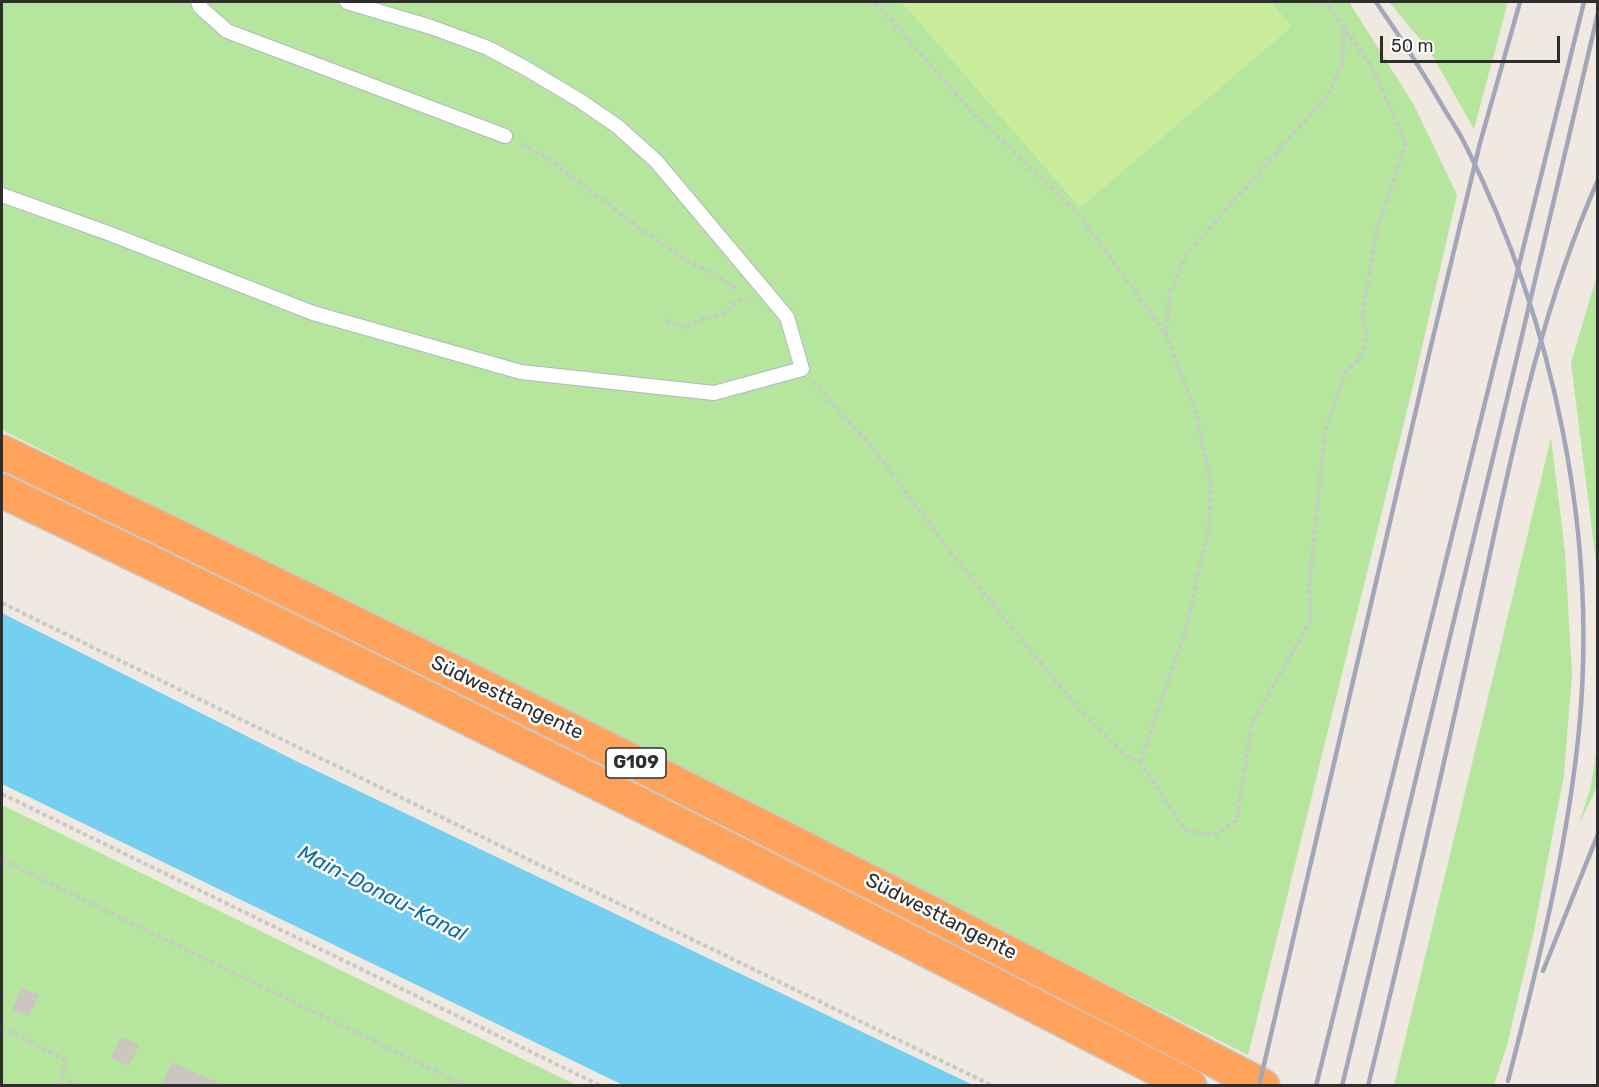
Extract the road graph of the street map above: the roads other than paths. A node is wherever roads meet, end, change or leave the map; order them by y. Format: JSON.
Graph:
{"nodes":[{"id":1,"x":198,"y":2,"type":"edge"},
{"id":2,"x":347,"y":2,"type":"edge"},
{"id":3,"x":505,"y":136,"type":"road end"},
{"id":4,"x":2,"y":195,"type":"edge"},
{"id":5,"x":2,"y":452,"type":"edge"},
{"id":6,"x":2,"y":491,"type":"edge"},
{"id":7,"x":1190,"y":1086,"type":"edge"},
{"id":8,"x":1263,"y":1086,"type":"edge"}],
"edges":[{"from":1,"to":3,"type":"lane"},
{"from":2,"to":4,"type":"lane"},
{"from":5,"to":8,"type":"highway","name":"Südwesttangente","number":"G109"},
{"from":6,"to":7,"type":"highway","name":"Südwesttangente","number":"G109"}]}
